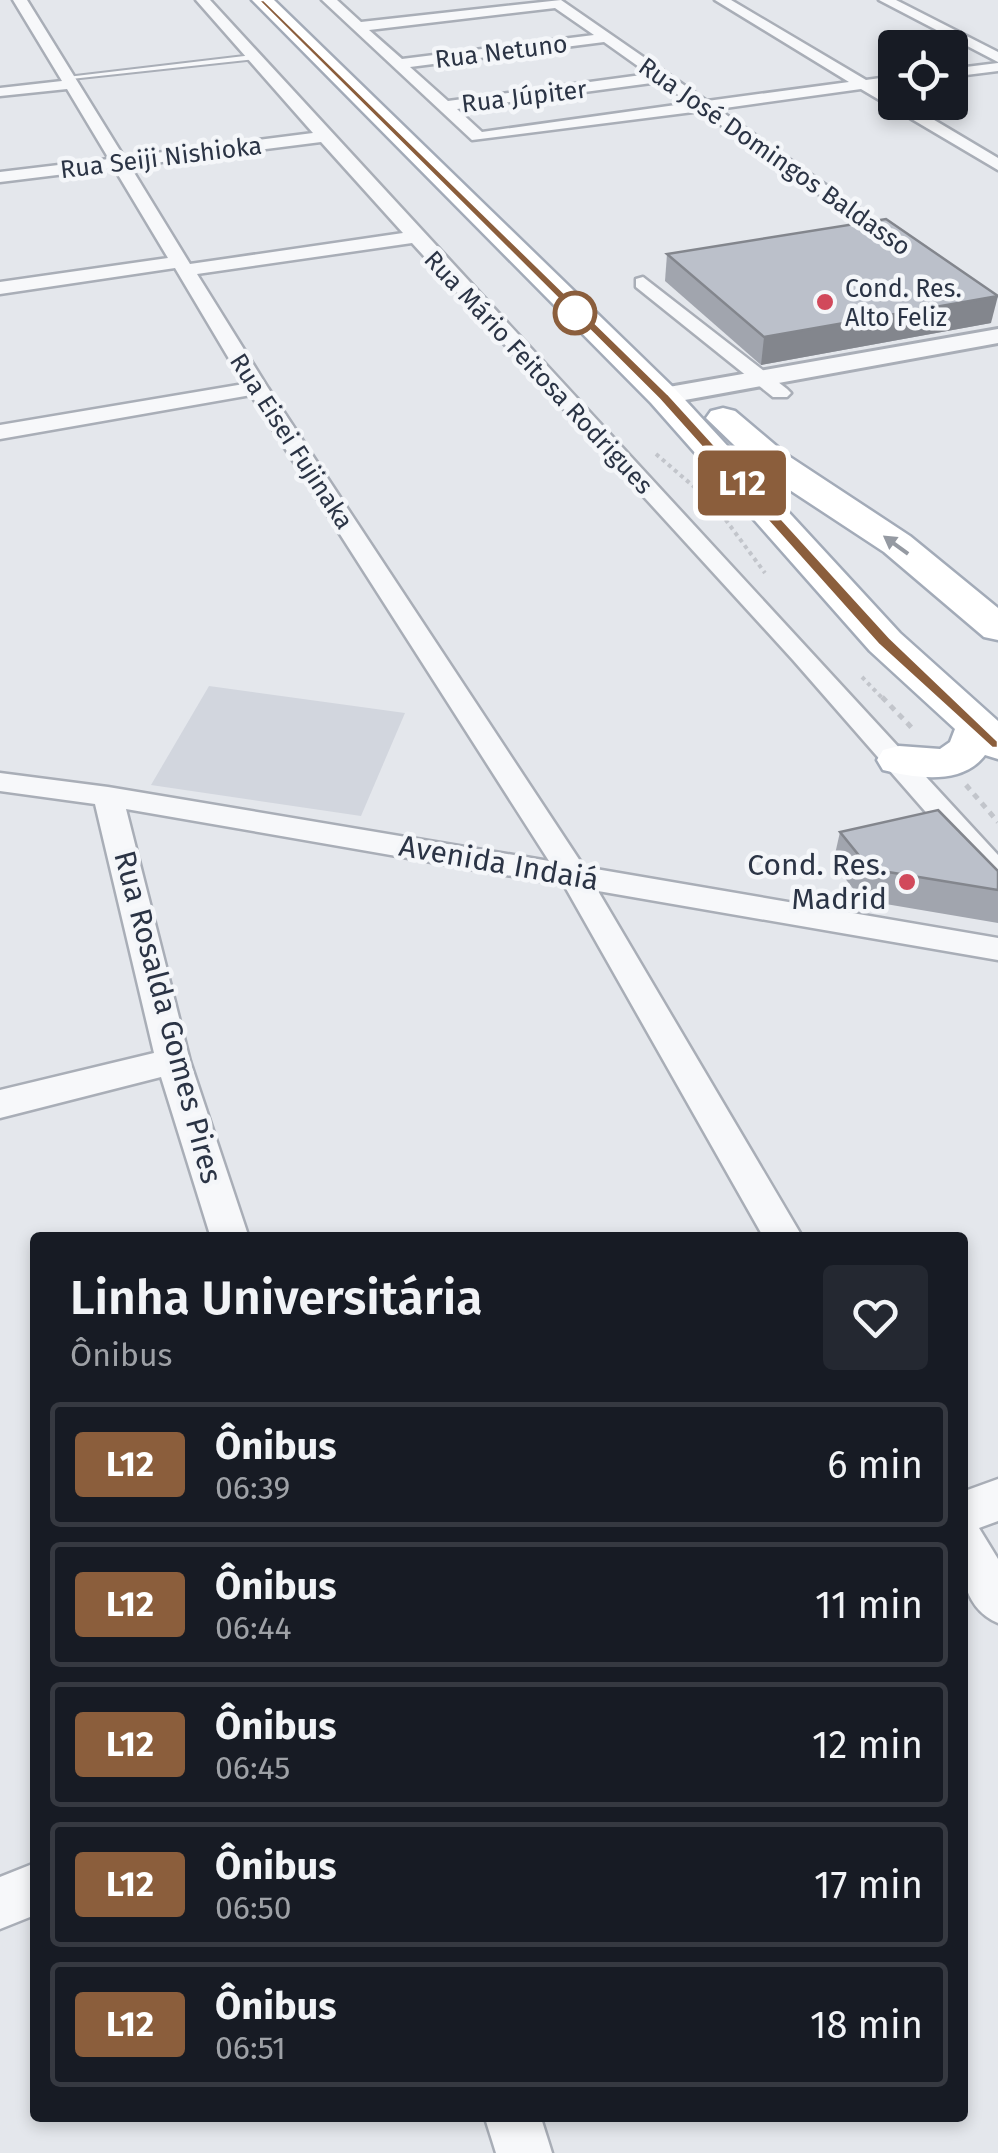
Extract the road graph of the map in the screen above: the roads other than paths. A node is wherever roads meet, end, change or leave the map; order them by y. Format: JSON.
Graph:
{"nodes":[{"id":1,"x":20,"y":0,"type":"edge"},
{"id":2,"x":204,"y":0,"type":"edge"},
{"id":3,"x":262,"y":0,"type":"edge"},
{"id":4,"x":292,"y":0,"type":"edge"},
{"id":5,"x":330,"y":0,"type":"edge"},
{"id":6,"x":722,"y":0,"type":"edge"},
{"id":7,"x":886,"y":0,"type":"edge"},
{"id":8,"x":555,"y":2,"type":"edge"},
{"id":9,"x":356,"y":27,"type":"junction"},
{"id":10,"x":606,"y":38,"type":"junction"},
{"id":11,"x":253,"y":57,"type":"junction"},
{"id":12,"x":998,"y":58,"type":"edge"},
{"id":13,"x":396,"y":64,"type":"junction"},
{"id":14,"x":998,"y":66,"type":"edge"},
{"id":15,"x":968,"y":70,"type":"edge"},
{"id":16,"x":663,"y":78,"type":"junction"},
{"id":17,"x":72,"y":80,"type":"junction"},
{"id":18,"x":878,"y":82,"type":"edge"},
{"id":19,"x":865,"y":84,"type":"junction"},
{"id":20,"x":0,"y":92,"type":"edge"},
{"id":21,"x":445,"y":106,"type":"junction"},
{"id":22,"x":702,"y":106,"type":"junction"},
{"id":23,"x":321,"y":136,"type":"junction"},
{"id":24,"x":119,"y":162,"type":"junction"},
{"id":25,"x":998,"y":165,"type":"edge"},
{"id":26,"x":0,"y":177,"type":"edge"},
{"id":27,"x":413,"y":237,"type":"junction"},
{"id":28,"x":918,"y":256,"type":"edge"},
{"id":29,"x":182,"y":266,"type":"junction"},
{"id":30,"x":643,"y":283,"type":"dead end"},
{"id":31,"x":0,"y":288,"type":"edge"},
{"id":32,"x":888,"y":332,"type":"edge"},
{"id":33,"x":998,"y":336,"type":"edge"},
{"id":34,"x":919,"y":350,"type":"junction"},
{"id":35,"x":998,"y":352,"type":"edge"},
{"id":36,"x":772,"y":387,"type":"junction"},
{"id":37,"x":257,"y":388,"type":"junction"},
{"id":38,"x":687,"y":402,"type":"junction"},
{"id":39,"x":0,"y":432,"type":"edge"},
{"id":40,"x":992,"y":618,"type":"edge"},
{"id":41,"x":884,"y":642,"type":"junction"},
{"id":42,"x":988,"y":736,"type":"edge"},
{"id":43,"x":898,"y":760,"type":"junction"},
{"id":44,"x":0,"y":782,"type":"edge"},
{"id":45,"x":108,"y":796,"type":"junction"},
{"id":46,"x":998,"y":875,"type":"edge"},
{"id":47,"x":574,"y":876,"type":"junction"},
{"id":48,"x":998,"y":950,"type":"edge"},
{"id":49,"x":174,"y":1061,"type":"junction"},
{"id":50,"x":0,"y":1104,"type":"edge"},
{"id":51,"x":228,"y":1232,"type":"edge"},
{"id":52,"x":781,"y":1232,"type":"edge"},
{"id":53,"x":998,"y":1500,"type":"edge"},
{"id":54,"x":968,"y":1511,"type":"edge"},
{"id":55,"x":968,"y":1552,"type":"edge"},
{"id":56,"x":998,"y":1600,"type":"edge"},
{"id":57,"x":30,"y":1891,"type":"edge"},
{"id":58,"x":0,"y":1903,"type":"edge"},
{"id":59,"x":514,"y":2122,"type":"edge"},
{"id":60,"x":524,"y":2153,"type":"edge"}],
"edges":[{"from":1,"to":17,"type":"street","name":"Rua Eisei Fujinaka"},
{"from":2,"to":11,"type":"street","name":"Rua Mário Feitosa Rodrigues"},
{"from":3,"to":38,"type":"main road"},
{"from":4,"to":38,"type":"main road"},
{"from":5,"to":9,"type":"street"},
{"from":6,"to":19,"type":"street"},
{"from":7,"to":12,"type":"street"},
{"from":8,"to":9,"type":"street"},
{"from":8,"to":10,"type":"street","name":"Rua José Domingos Baldasso"},
{"from":9,"to":13,"type":"street"},
{"from":10,"to":13,"type":"street","name":"Rua Netuno"},
{"from":10,"to":16,"type":"street","name":"Rua José Domingos Baldasso"},
{"from":11,"to":17,"type":"lane"},
{"from":11,"to":23,"type":"street","name":"Rua Mário Feitosa Rodrigues"},
{"from":13,"to":21,"type":"street"},
{"from":14,"to":15,"type":"street"},
{"from":16,"to":21,"type":"street","name":"Rua Júpiter"},
{"from":16,"to":22,"type":"street","name":"Rua José Domingos Baldasso"},
{"from":17,"to":20,"type":"street"},
{"from":17,"to":24,"type":"street","name":"Rua Eisei Fujinaka"},
{"from":18,"to":19,"type":"street"},
{"from":19,"to":22,"type":"street"},
{"from":19,"to":25,"type":"street"},
{"from":21,"to":22,"type":"street"},
{"from":22,"to":28,"type":"street","name":"Rua José Domingos Baldasso"},
{"from":23,"to":24,"type":"street","name":"Rua Seiji Nishioka"},
{"from":23,"to":27,"type":"street","name":"Rua Mário Feitosa Rodrigues"},
{"from":24,"to":26,"type":"street","name":"Rua Seiji Nishioka"},
{"from":24,"to":29,"type":"street","name":"Rua Eisei Fujinaka"},
{"from":27,"to":29,"type":"street"},
{"from":27,"to":43,"type":"street","name":"Rua Mário Feitosa Rodrigues"},
{"from":29,"to":31,"type":"street"},
{"from":29,"to":37,"type":"street","name":"Rua Eisei Fujinaka"},
{"from":30,"to":36,"type":"street"},
{"from":32,"to":34,"type":"street"},
{"from":33,"to":34,"type":"street"},
{"from":34,"to":36,"type":"street"},
{"from":35,"to":36,"type":"street"},
{"from":36,"to":38,"type":"street"},
{"from":37,"to":39,"type":"street"},
{"from":37,"to":47,"type":"street","name":"Rua Eisei Fujinaka"},
{"from":40,"to":38,"type":"main road","one_way":true},
{"from":38,"to":41,"type":"main road"},
{"from":40,"to":41,"type":"main road"},
{"from":41,"to":42,"type":"main road"},
{"from":42,"to":43,"type":"main road"},
{"from":43,"to":46,"type":"street","name":"Rua Mário Feitosa Rodrigues"},
{"from":44,"to":45,"type":"street","name":"Avenida Indaiá"},
{"from":45,"to":47,"type":"street","name":"Avenida Indaiá"},
{"from":45,"to":49,"type":"street","name":"Rua Rosalda Gomes Pires"},
{"from":47,"to":48,"type":"street","name":"Avenida Indaiá"},
{"from":47,"to":52,"type":"street","name":"Rua Eisei Fujinaka"},
{"from":49,"to":50,"type":"street"},
{"from":49,"to":51,"type":"street","name":"Rua Rosalda Gomes Pires"},
{"from":53,"to":54,"type":"street"},
{"from":55,"to":56,"type":"street"},
{"from":57,"to":58,"type":"street"},
{"from":59,"to":60,"type":"street"}]}
